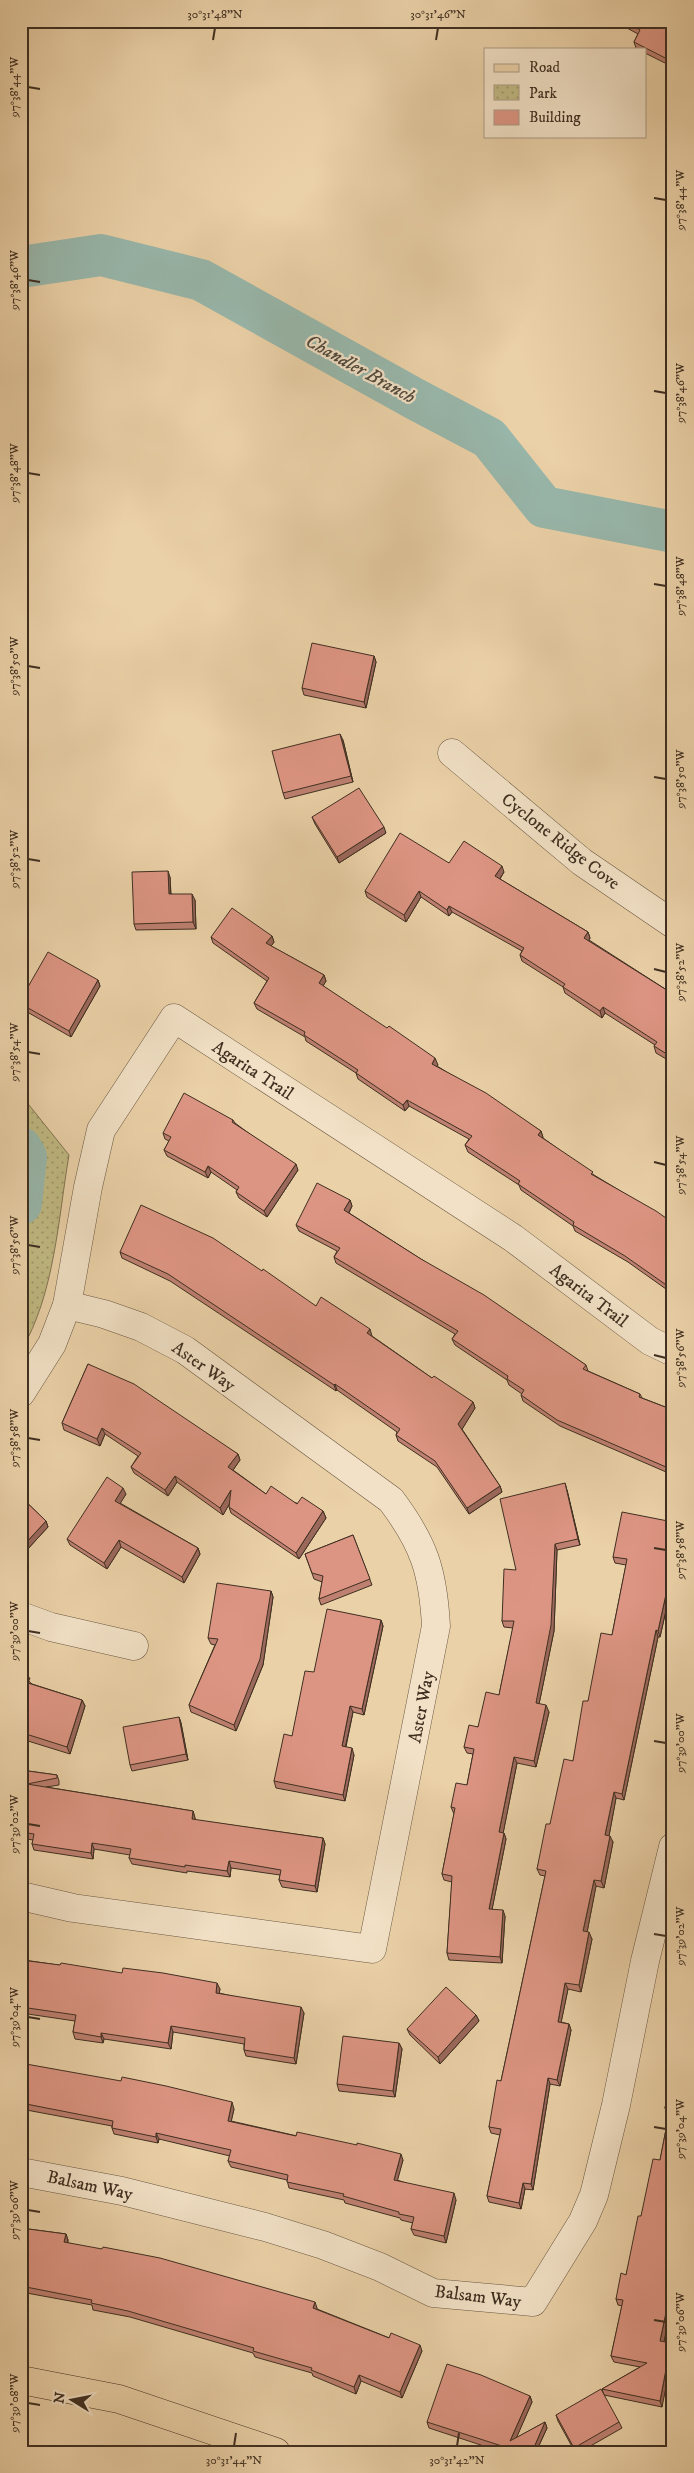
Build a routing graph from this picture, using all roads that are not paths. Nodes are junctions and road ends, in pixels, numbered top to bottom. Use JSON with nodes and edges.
{"nodes":[{"id":1,"x":452,"y":753,"type":"dead end"},
{"id":2,"x":673,"y":924,"type":"edge"},
{"id":3,"x":67,"y":1305,"type":"junction"},
{"id":4,"x":673,"y":1352,"type":"edge"},
{"id":5,"x":21,"y":1393,"type":"edge"},
{"id":6,"x":21,"y":1616,"type":"edge"},
{"id":7,"x":134,"y":1646,"type":"dead end"},
{"id":8,"x":673,"y":1847,"type":"edge"},
{"id":9,"x":21,"y":1896,"type":"edge"},
{"id":10,"x":21,"y":2172,"type":"edge"},
{"id":11,"x":21,"y":2380,"type":"edge"},
{"id":12,"x":276,"y":2452,"type":"edge"}],
"edges":[{"from":1,"to":2,"type":"street","name":"Cyclone Ridge Cove"},
{"from":3,"to":4,"type":"street","name":"Agarita Trail"},
{"from":3,"to":5,"type":"street","name":"Agarita Trail"},
{"from":3,"to":9,"type":"street","name":"Aster Way"},
{"from":6,"to":7,"type":"street"},
{"from":8,"to":10,"type":"street","name":"Balsam Way"},
{"from":11,"to":12,"type":"main road"}]}
